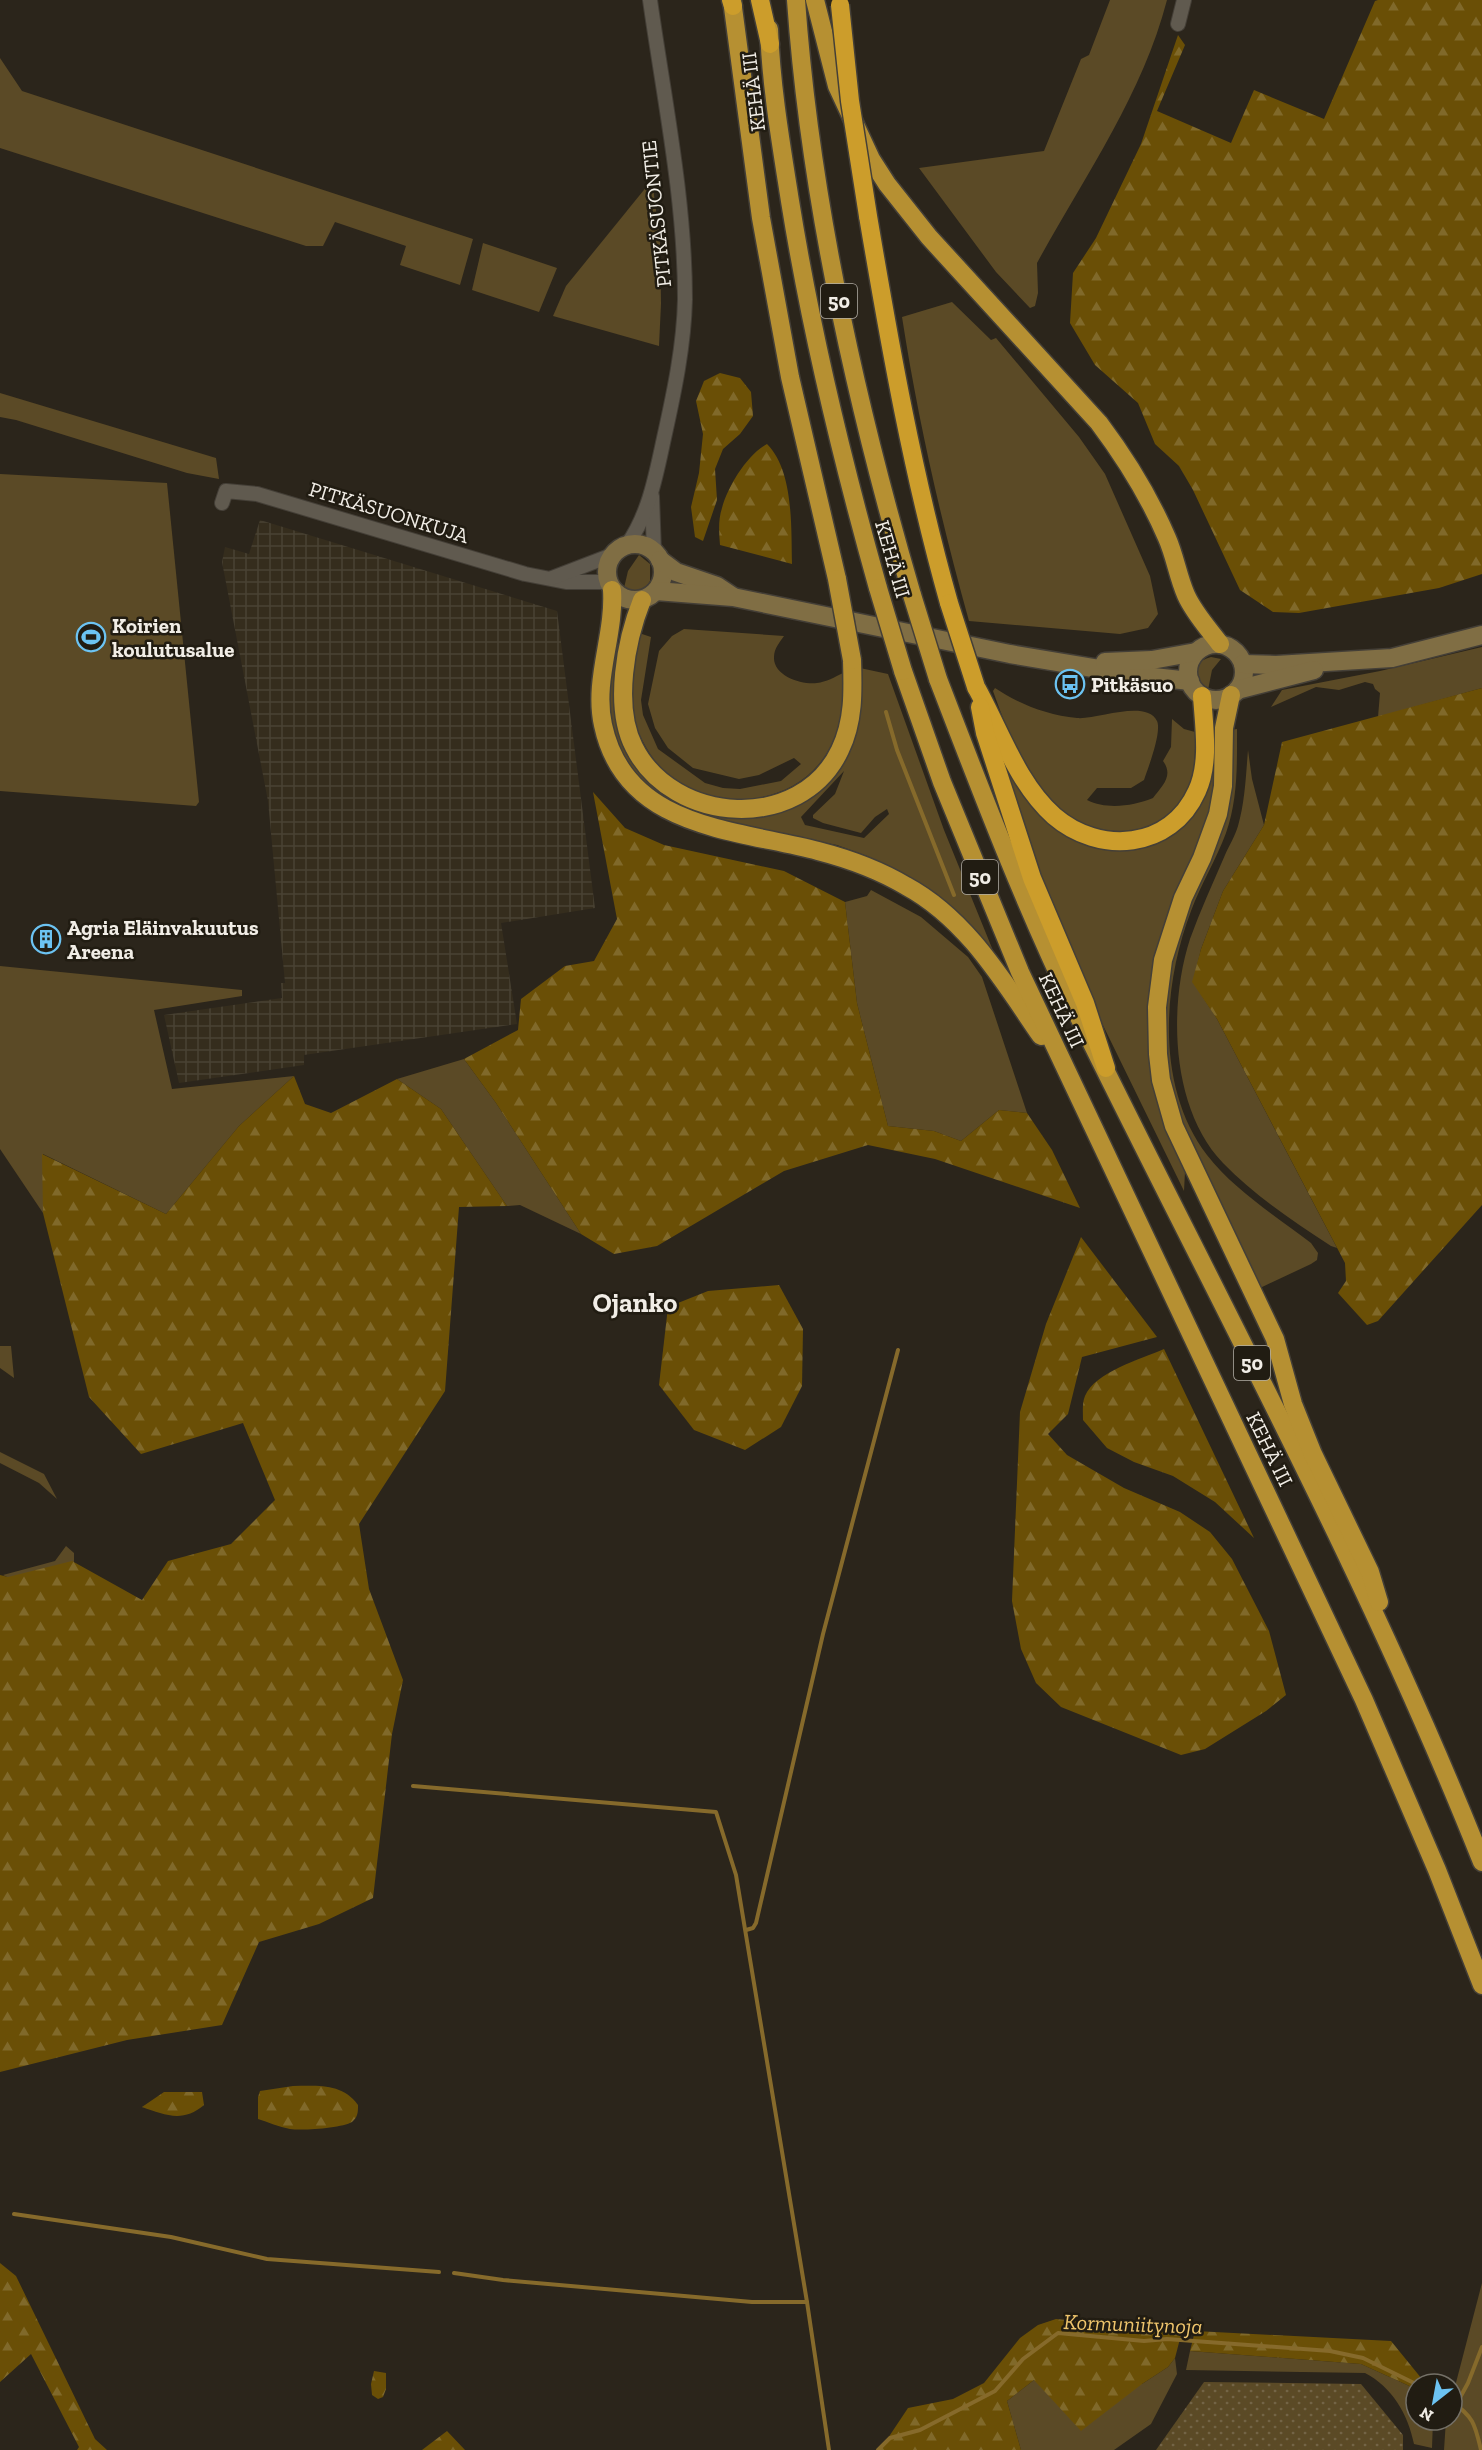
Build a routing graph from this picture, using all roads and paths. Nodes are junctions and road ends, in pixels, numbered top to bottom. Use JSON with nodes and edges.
{"nodes":[{"id":1,"x":650,"y":0,"type":"edge"},
{"id":2,"x":760,"y":0,"type":"edge"},
{"id":3,"x":769,"y":0,"type":"edge"},
{"id":4,"x":796,"y":0,"type":"edge"},
{"id":5,"x":815,"y":0,"type":"edge"},
{"id":6,"x":1184,"y":0,"type":"edge"},
{"id":7,"x":732,"y":2,"type":"edge"},
{"id":8,"x":840,"y":3,"type":"edge"},
{"id":9,"x":1178,"y":24,"type":"dead end"},
{"id":10,"x":770,"y":44,"type":"junction"},
{"id":11,"x":652,"y":494,"type":"junction"},
{"id":12,"x":222,"y":503,"type":"dead end"},
{"id":13,"x":620,"y":550,"type":"junction"},
{"id":14,"x":657,"y":556,"type":"junction"},
{"id":15,"x":552,"y":578,"type":"junction"},
{"id":16,"x":610,"y":586,"type":"junction"},
{"id":17,"x":649,"y":595,"type":"junction"},
{"id":18,"x":733,"y":597,"type":"junction"},
{"id":19,"x":1482,"y":635,"type":"edge"},
{"id":20,"x":1220,"y":644,"type":"junction"},
{"id":21,"x":1196,"y":652,"type":"junction"},
{"id":22,"x":1070,"y":663,"type":"junction"},
{"id":23,"x":1334,"y":663,"type":"junction"},
{"id":24,"x":1243,"y":664,"type":"junction"},
{"id":25,"x":1190,"y":681,"type":"junction"},
{"id":26,"x":976,"y":687,"type":"junction"},
{"id":27,"x":1234,"y":692,"type":"junction"},
{"id":28,"x":1202,"y":696,"type":"junction"},
{"id":29,"x":1106,"y":1068,"type":"junction"},
{"id":30,"x":1069,"y":1077,"type":"junction"},
{"id":31,"x":1397,"y":1658,"type":"junction"},
{"id":32,"x":1482,"y":1862,"type":"edge"},
{"id":33,"x":1482,"y":1985,"type":"edge"}],
"edges":[{"from":1,"to":11,"type":"street","name":"PITKÄSUONTIE"},
{"from":2,"to":10,"type":"highway"},
{"from":3,"to":10,"type":"highway","name":"KEHÄ III","number":"50"},
{"from":4,"to":29,"type":"highway","name":"KEHÄ III","number":"50","bridge":true},
{"from":5,"to":20,"type":"highway"},
{"from":6,"to":9,"type":"street"},
{"from":7,"to":17,"type":"highway","bridge":true},
{"from":8,"to":26,"type":"highway","bridge":true},
{"from":10,"to":30,"type":"highway","name":"KEHÄ III","number":"50","bridge":true},
{"from":11,"to":13,"type":"street","name":"PITKÄSUONTIE"},
{"from":11,"to":14,"type":"street","name":"PITKÄSUONTIE"},
{"from":12,"to":15,"type":"street","name":"PITKÄSUONKUJA"},
{"from":13,"to":14,"type":"main road"},
{"from":13,"to":15,"type":"street"},
{"from":13,"to":16,"type":"main road"},
{"from":14,"to":17,"type":"main road"},
{"from":14,"to":18,"type":"main road"},
{"from":15,"to":16,"type":"street","name":"PITKÄSUONKUJA"},
{"from":16,"to":17,"type":"main road"},
{"from":16,"to":30,"type":"highway"},
{"from":17,"to":18,"type":"main road"},
{"from":18,"to":22,"type":"main road"},
{"from":19,"to":23,"type":"main road"},
{"from":20,"to":21,"type":"main road"},
{"from":20,"to":24,"type":"main road"},
{"from":21,"to":22,"type":"main road"},
{"from":21,"to":25,"type":"main road"},
{"from":22,"to":25,"type":"main road"},
{"from":23,"to":24,"type":"main road"},
{"from":23,"to":27,"type":"main road"},
{"from":24,"to":27,"type":"main road"},
{"from":25,"to":28,"type":"main road"},
{"from":26,"to":28,"type":"highway"},
{"from":26,"to":29,"type":"highway"},
{"from":27,"to":28,"type":"main road"},
{"from":27,"to":31,"type":"highway"},
{"from":29,"to":31,"type":"highway","name":"KEHÄ III","number":"50"},
{"from":30,"to":33,"type":"highway","name":"KEHÄ III","number":"50"},
{"from":31,"to":32,"type":"highway","name":"KEHÄ III","number":"50"}]}
